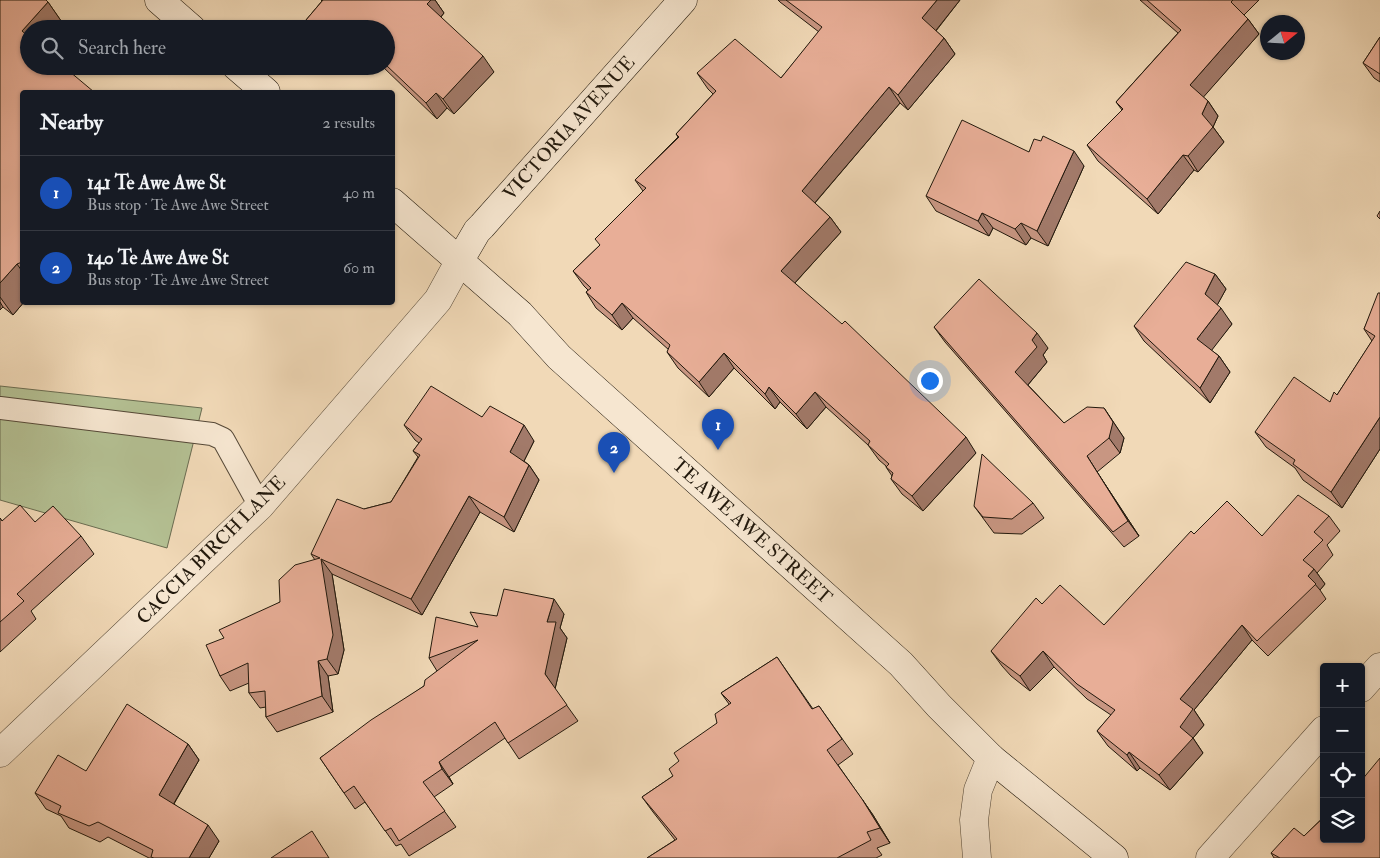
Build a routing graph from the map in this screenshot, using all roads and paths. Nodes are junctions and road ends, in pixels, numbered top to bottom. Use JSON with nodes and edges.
{"nodes":[{"id":1,"x":159,"y":0,"type":"edge"},
{"id":2,"x":683,"y":0,"type":"edge"},
{"id":3,"x":182,"y":20,"type":"edge"},
{"id":4,"x":246,"y":75,"type":"edge"},
{"id":5,"x":264,"y":90,"type":"edge"},
{"id":6,"x":395,"y":205,"type":"edge"},
{"id":7,"x":460,"y":260,"type":"junction"},
{"id":8,"x":0,"y":408,"type":"edge"},
{"id":9,"x":260,"y":506,"type":"junction"},
{"id":10,"x":1380,"y":667,"type":"edge"},
{"id":11,"x":1365,"y":684,"type":"edge"},
{"id":12,"x":1320,"y":734,"type":"edge"},
{"id":13,"x":0,"y":753,"type":"edge"},
{"id":14,"x":991,"y":758,"type":"junction"},
{"id":15,"x":977,"y":858,"type":"edge"},
{"id":16,"x":1114,"y":858,"type":"edge"},
{"id":17,"x":1210,"y":858,"type":"edge"}],
"edges":[{"from":1,"to":3,"type":"street"},
{"from":2,"to":7,"type":"street","name":"VICTORIA AVENUE"},
{"from":4,"to":5,"type":"street"},
{"from":6,"to":7,"type":"street","name":"TE AWE AWE STREET"},
{"from":7,"to":9,"type":"street","name":"CACCIA BIRCH LANE"},
{"from":7,"to":14,"type":"street","name":"TE AWE AWE STREET"},
{"from":8,"to":9,"type":"lane"},
{"from":9,"to":13,"type":"street","name":"CACCIA BIRCH LANE"},
{"from":10,"to":11,"type":"street"},
{"from":12,"to":17,"type":"street"},
{"from":14,"to":15,"type":"street"},
{"from":14,"to":16,"type":"street","name":"TE AWE AWE STREET"}]}
